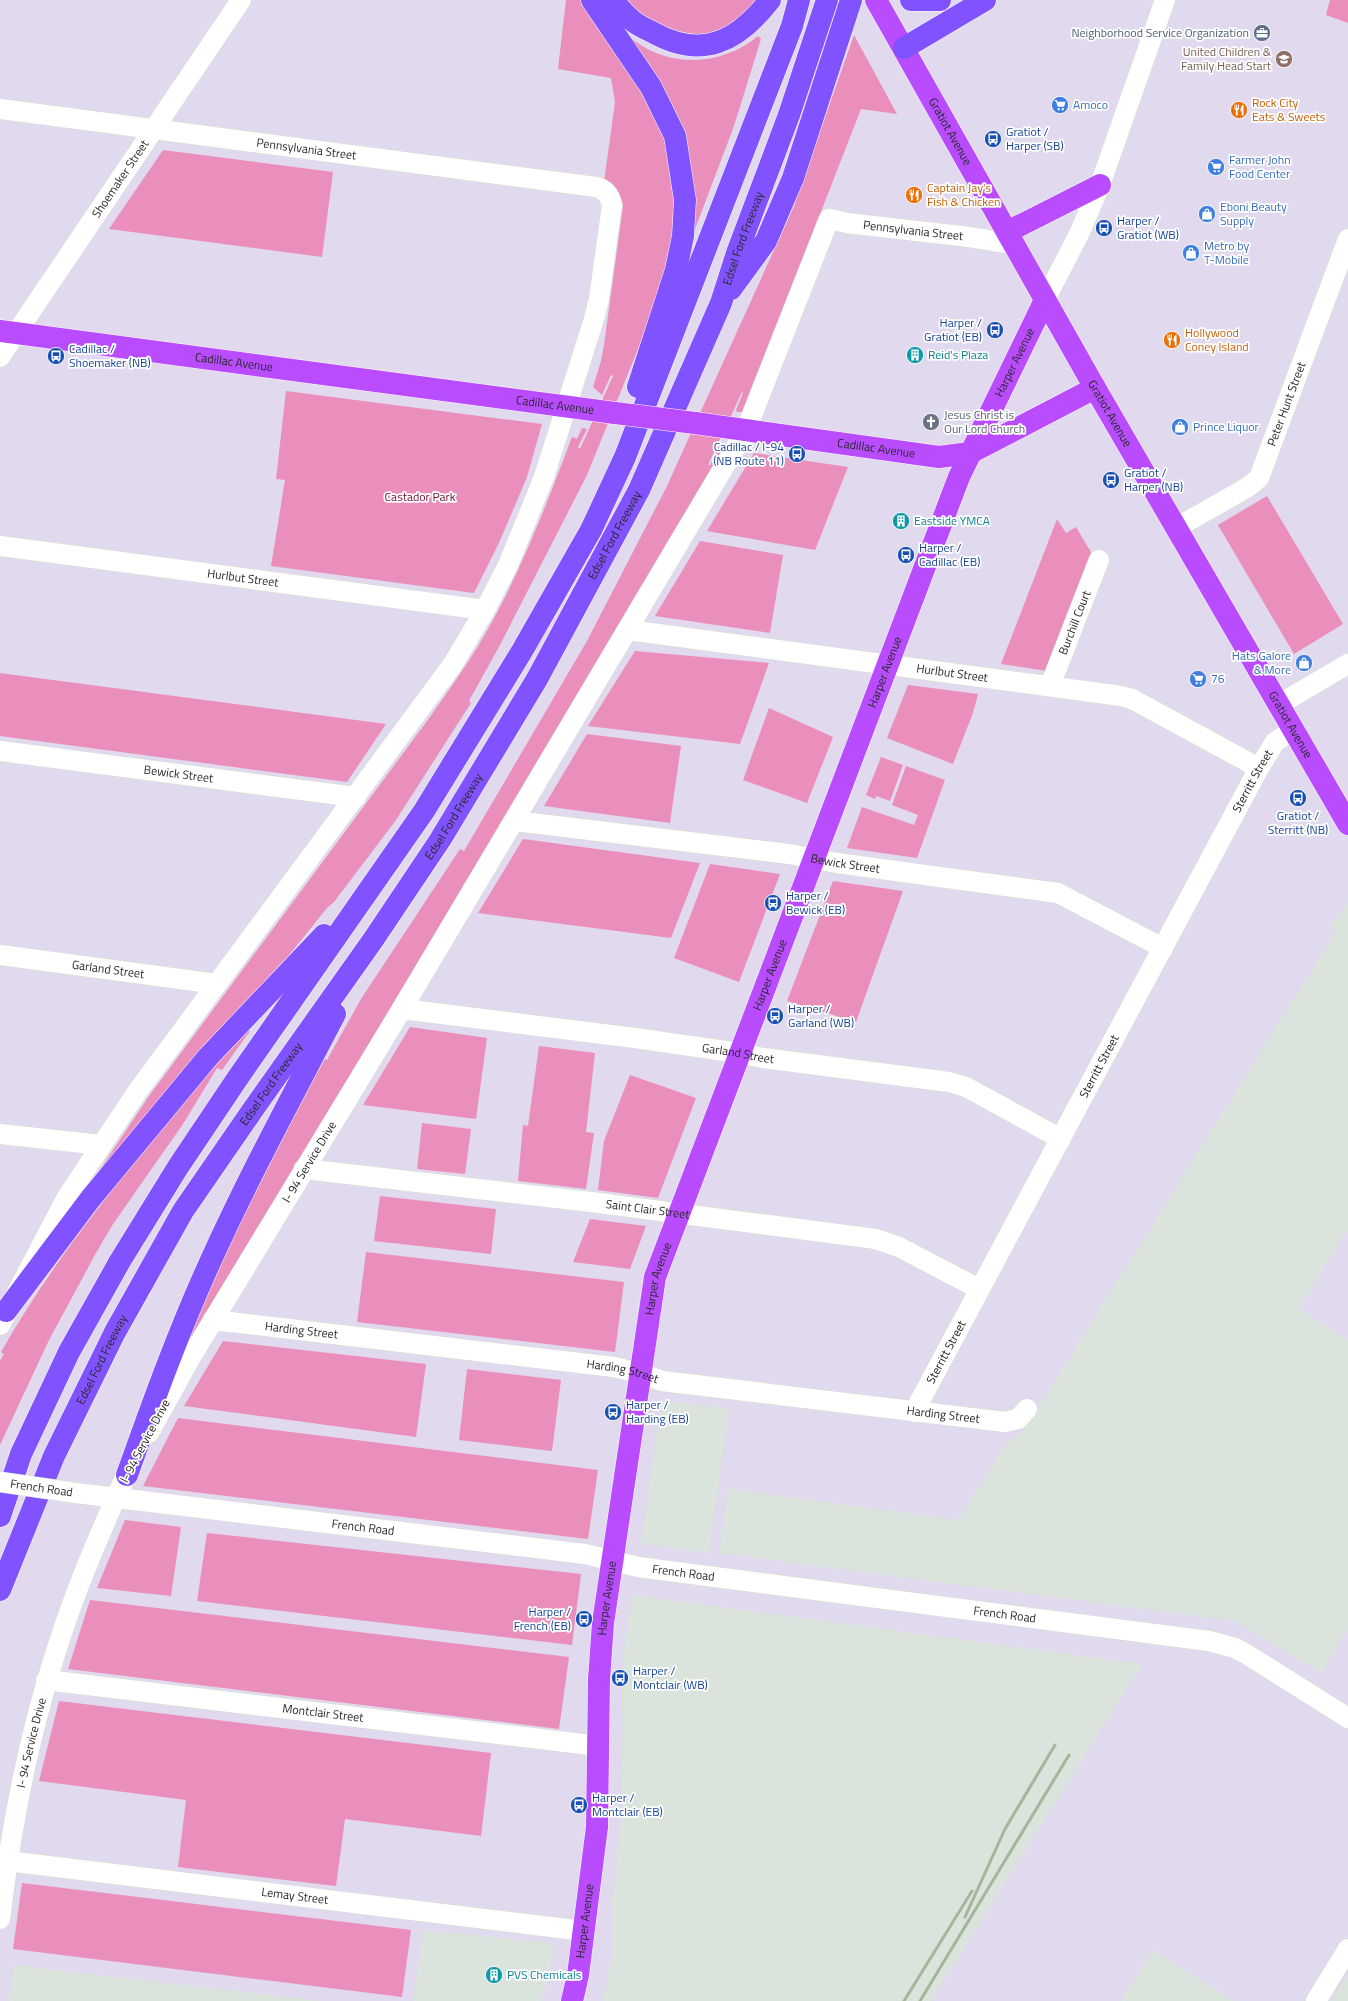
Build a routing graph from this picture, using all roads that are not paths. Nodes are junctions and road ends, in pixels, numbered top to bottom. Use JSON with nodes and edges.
{"nodes":[{"id":1,"x":241,"y":0,"type":"edge"},
{"id":2,"x":592,"y":0,"type":"edge"},
{"id":3,"x":612,"y":0,"type":"edge"},
{"id":4,"x":770,"y":0,"type":"edge"},
{"id":5,"x":799,"y":0,"type":"edge"},
{"id":6,"x":827,"y":0,"type":"edge"},
{"id":7,"x":851,"y":0,"type":"edge"},
{"id":8,"x":876,"y":0,"type":"edge"},
{"id":9,"x":911,"y":0,"type":"edge"},
{"id":10,"x":940,"y":0,"type":"edge"},
{"id":11,"x":985,"y":0,"type":"edge"},
{"id":12,"x":1165,"y":0,"type":"edge"},
{"id":13,"x":904,"y":48,"type":"junction"},
{"id":14,"x":0,"y":109,"type":"edge"},
{"id":15,"x":154,"y":129,"type":"junction"},
{"id":16,"x":1100,"y":185,"type":"junction"},
{"id":17,"x":1010,"y":238,"type":"junction"},
{"id":18,"x":1348,"y":239,"type":"edge"},
{"id":19,"x":1046,"y":300,"type":"junction"},
{"id":20,"x":721,"y":303,"type":"junction"},
{"id":21,"x":8,"y":332,"type":"edge"},
{"id":22,"x":0,"y":357,"type":"edge"},
{"id":23,"x":1095,"y":388,"type":"junction"},
{"id":24,"x":567,"y":406,"type":"junction"},
{"id":25,"x":746,"y":430,"type":"junction"},
{"id":26,"x":970,"y":454,"type":"junction"},
{"id":27,"x":625,"y":457,"type":"junction"},
{"id":28,"x":1176,"y":528,"type":"junction"},
{"id":29,"x":0,"y":546,"type":"edge"},
{"id":30,"x":1099,"y":560,"type":"dead end"},
{"id":31,"x":485,"y":610,"type":"junction"},
{"id":32,"x":628,"y":630,"type":"junction"},
{"id":33,"x":886,"y":664,"type":"junction"},
{"id":34,"x":1348,"y":664,"type":"edge"},
{"id":35,"x":1050,"y":686,"type":"junction"},
{"id":36,"x":1278,"y":705,"type":"junction"},
{"id":37,"x":1293,"y":730,"type":"junction"},
{"id":38,"x":0,"y":751,"type":"edge"},
{"id":39,"x":1259,"y":768,"type":"junction"},
{"id":40,"x":356,"y":797,"type":"junction"},
{"id":41,"x":514,"y":821,"type":"junction"},
{"id":42,"x":1348,"y":824,"type":"edge"},
{"id":43,"x":813,"y":859,"type":"junction"},
{"id":44,"x":373,"y":883,"type":"junction"},
{"id":45,"x":373,"y":940,"type":"junction"},
{"id":46,"x":1163,"y":948,"type":"junction"},
{"id":47,"x":0,"y":955,"type":"edge"},
{"id":48,"x":217,"y":984,"type":"junction"},
{"id":49,"x":402,"y":1009,"type":"junction"},
{"id":50,"x":739,"y":1053,"type":"junction"},
{"id":51,"x":0,"y":1134,"type":"edge"},
{"id":52,"x":1061,"y":1138,"type":"junction"},
{"id":53,"x":101,"y":1146,"type":"junction"},
{"id":54,"x":304,"y":1169,"type":"junction"},
{"id":55,"x":678,"y":1213,"type":"junction"},
{"id":56,"x":980,"y":1289,"type":"junction"},
{"id":57,"x":2,"y":1315,"type":"edge"},
{"id":58,"x":213,"y":1320,"type":"junction"},
{"id":59,"x":640,"y":1373,"type":"junction"},
{"id":60,"x":1027,"y":1409,"type":"dead end"},
{"id":61,"x":914,"y":1412,"type":"junction"},
{"id":62,"x":127,"y":1475,"type":"junction"},
{"id":63,"x":0,"y":1482,"type":"edge"},
{"id":64,"x":116,"y":1498,"type":"junction"},
{"id":65,"x":0,"y":1516,"type":"edge"},
{"id":66,"x":612,"y":1560,"type":"junction"},
{"id":67,"x":0,"y":1590,"type":"edge"},
{"id":68,"x":46,"y":1680,"type":"junction"},
{"id":69,"x":1348,"y":1718,"type":"edge"},
{"id":70,"x":599,"y":1746,"type":"junction"},
{"id":71,"x":7,"y":1862,"type":"junction"},
{"id":72,"x":0,"y":1919,"type":"edge"},
{"id":73,"x":584,"y":1931,"type":"junction"},
{"id":74,"x":1348,"y":1949,"type":"edge"},
{"id":75,"x":572,"y":2001,"type":"edge"},
{"id":76,"x":1316,"y":2001,"type":"edge"}],
"edges":[{"from":1,"to":15,"type":"street","name":"Shoemaker Street"},
{"from":2,"to":27,"type":"highway"},
{"from":3,"to":4,"type":"highway"},
{"from":5,"to":27,"type":"highway","name":"Edsel Ford Freeway"},
{"from":6,"to":20,"type":"highway","name":"Edsel Ford Freeway"},
{"from":7,"to":20,"type":"highway"},
{"from":8,"to":13,"type":"main road","name":"Gratiot Avenue"},
{"from":9,"to":10,"type":"highway"},
{"from":11,"to":13,"type":"highway"},
{"from":12,"to":16,"type":"street","name":"Harper Avenue"},
{"from":13,"to":17,"type":"main road","name":"Gratiot Avenue"},
{"from":14,"to":15,"type":"street","name":"Pennsylvania Street"},
{"from":15,"to":21,"type":"street","name":"Shoemaker Street"},
{"from":15,"to":24,"type":"street","name":"Pennsylvania Street"},
{"from":16,"to":17,"type":"main road"},
{"from":16,"to":19,"type":"street","name":"Harper Avenue"},
{"from":17,"to":19,"type":"main road","name":"Gratiot Avenue"},
{"from":17,"to":25,"type":"street","name":"Pennsylvania Street"},
{"from":18,"to":28,"type":"street","name":"Peter Hunt Street"},
{"from":19,"to":23,"type":"main road","name":"Gratiot Avenue"},
{"from":19,"to":26,"type":"main road","name":"Harper Avenue"},
{"from":20,"to":45,"type":"highway","name":"Edsel Ford Freeway"},
{"from":21,"to":22,"type":"street","name":"Shoemaker Street"},
{"from":21,"to":24,"type":"main road","name":"Cadillac Avenue"},
{"from":23,"to":26,"type":"main road","name":"Cadillac Avenue"},
{"from":23,"to":28,"type":"main road","name":"Gratiot Avenue"},
{"from":24,"to":25,"type":"main road","name":"Cadillac Avenue","bridge":true},
{"from":24,"to":31,"type":"street"},
{"from":25,"to":26,"type":"main road","name":"Cadillac Avenue"},
{"from":25,"to":32,"type":"street"},
{"from":26,"to":33,"type":"main road","name":"Harper Avenue"},
{"from":27,"to":44,"type":"highway","name":"Edsel Ford Freeway"},
{"from":28,"to":36,"type":"main road","name":"Gratiot Avenue"},
{"from":29,"to":31,"type":"street","name":"Hurlbut Street"},
{"from":30,"to":35,"type":"street","name":"Burchill Court"},
{"from":31,"to":40,"type":"street"},
{"from":32,"to":33,"type":"street","name":"Hurlbut Street"},
{"from":32,"to":41,"type":"street"},
{"from":33,"to":35,"type":"street","name":"Hurlbut Street"},
{"from":33,"to":43,"type":"main road","name":"Harper Avenue"},
{"from":34,"to":36,"type":"street"},
{"from":35,"to":39,"type":"street","name":"Hurlbut Street"},
{"from":36,"to":37,"type":"main road","name":"Gratiot Avenue"},
{"from":37,"to":39,"type":"street","name":"Sterritt Street"},
{"from":37,"to":42,"type":"main road","name":"Gratiot Avenue"},
{"from":38,"to":40,"type":"street","name":"Bewick Street"},
{"from":39,"to":46,"type":"street","name":"Sterritt Street"},
{"from":40,"to":48,"type":"street"},
{"from":41,"to":43,"type":"street","name":"Bewick Street"},
{"from":41,"to":49,"type":"street"},
{"from":43,"to":46,"type":"street","name":"Bewick Street"},
{"from":43,"to":50,"type":"main road","name":"Harper Avenue"},
{"from":44,"to":57,"type":"highway"},
{"from":44,"to":65,"type":"highway","name":"Edsel Ford Freeway"},
{"from":45,"to":62,"type":"highway"},
{"from":45,"to":67,"type":"highway","name":"Edsel Ford Freeway"},
{"from":46,"to":52,"type":"street","name":"Sterritt Street"},
{"from":47,"to":48,"type":"street","name":"Garland Street"},
{"from":48,"to":53,"type":"street"},
{"from":49,"to":50,"type":"street","name":"Garland Street"},
{"from":49,"to":54,"type":"street","name":"I- 94 Service Drive"},
{"from":50,"to":52,"type":"street","name":"Garland Street"},
{"from":50,"to":55,"type":"main road","name":"Harper Avenue"},
{"from":51,"to":53,"type":"street"},
{"from":52,"to":56,"type":"street","name":"Sterritt Street"},
{"from":53,"to":57,"type":"street"},
{"from":54,"to":55,"type":"street","name":"Saint Clair Street"},
{"from":54,"to":58,"type":"street","name":"I- 94 Service Drive"},
{"from":55,"to":56,"type":"street","name":"Saint Clair Street"},
{"from":55,"to":59,"type":"main road","name":"Harper Avenue"},
{"from":56,"to":61,"type":"street","name":"Sterritt Street"},
{"from":58,"to":59,"type":"street","name":"Harding Street"},
{"from":58,"to":62,"type":"street","name":"I- 94 Service Drive"},
{"from":59,"to":61,"type":"street","name":"Harding Street"},
{"from":59,"to":66,"type":"main road","name":"Harper Avenue"},
{"from":60,"to":61,"type":"street","name":"Harding Street"},
{"from":62,"to":64,"type":"street","name":"I- 94 Service Drive"},
{"from":63,"to":64,"type":"street","name":"French Road","bridge":true},
{"from":64,"to":66,"type":"street","name":"French Road"},
{"from":64,"to":68,"type":"street","name":"I- 94 Service Drive"},
{"from":66,"to":69,"type":"street","name":"French Road"},
{"from":66,"to":70,"type":"main road","name":"Harper Avenue"},
{"from":68,"to":70,"type":"street","name":"Montclair Street"},
{"from":68,"to":71,"type":"street","name":"I- 94 Service Drive"},
{"from":70,"to":73,"type":"main road","name":"Harper Avenue"},
{"from":71,"to":72,"type":"street","name":"I- 94 Service Drive"},
{"from":71,"to":73,"type":"street","name":"Lemay Street"},
{"from":73,"to":75,"type":"main road","name":"Harper Avenue"},
{"from":74,"to":76,"type":"street"}]}
